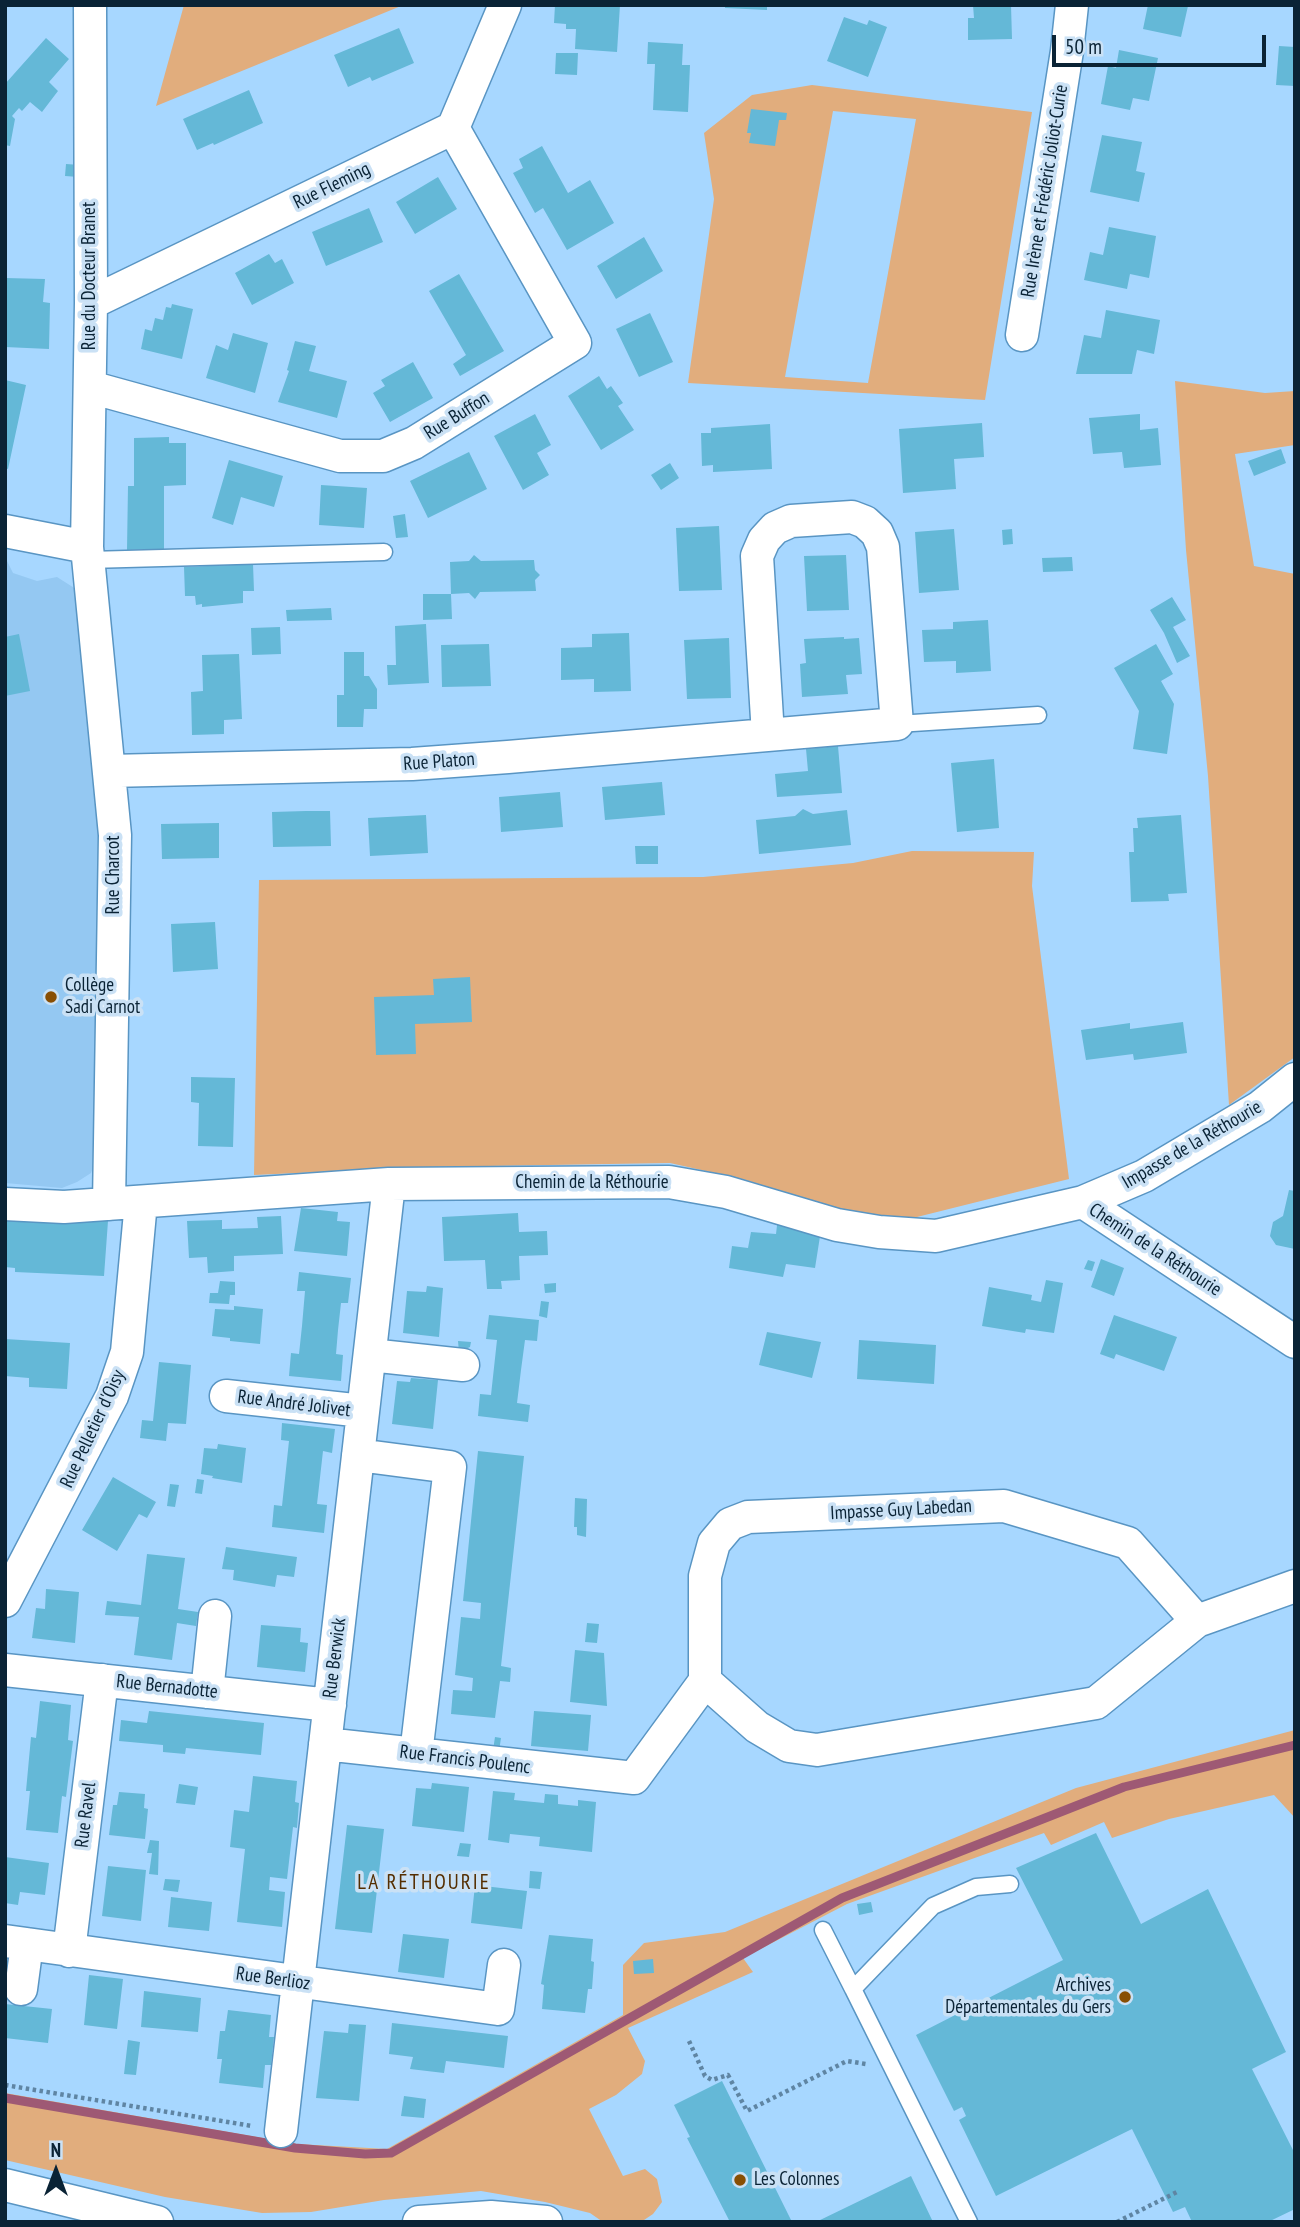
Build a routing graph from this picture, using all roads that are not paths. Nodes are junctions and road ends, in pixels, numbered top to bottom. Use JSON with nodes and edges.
{"nodes":[{"id":1,"x":90,"y":5,"type":"edge"},
{"id":2,"x":505,"y":5,"type":"edge"},
{"id":3,"x":1072,"y":5,"type":"edge"},
{"id":4,"x":453,"y":128,"type":"junction"},
{"id":5,"x":91,"y":303,"type":"junction"},
{"id":6,"x":1022,"y":334,"type":"dead end"},
{"id":7,"x":90,"y":387,"type":"junction"},
{"id":8,"x":5,"y":531,"type":"edge"},
{"id":9,"x":383,"y":552,"type":"dead end"},
{"id":10,"x":88,"y":553,"type":"junction"},
{"id":11,"x":1038,"y":715,"type":"dead end"},
{"id":12,"x":897,"y":724,"type":"junction"},
{"id":13,"x":768,"y":735,"type":"junction"},
{"id":14,"x":109,"y":771,"type":"junction"},
{"id":15,"x":1295,"y":1079,"type":"edge"},
{"id":16,"x":389,"y":1184,"type":"junction"},
{"id":17,"x":141,"y":1202,"type":"junction"},
{"id":18,"x":1083,"y":1202,"type":"junction"},
{"id":19,"x":5,"y":1204,"type":"edge"},
{"id":20,"x":109,"y":1204,"type":"junction"},
{"id":21,"x":1295,"y":1342,"type":"edge"},
{"id":22,"x":370,"y":1355,"type":"junction"},
{"id":23,"x":463,"y":1365,"type":"dead end"},
{"id":24,"x":226,"y":1396,"type":"dead end"},
{"id":25,"x":363,"y":1411,"type":"junction"},
{"id":26,"x":358,"y":1455,"type":"junction"},
{"id":27,"x":1295,"y":1586,"type":"edge"},
{"id":28,"x":5,"y":1601,"type":"edge"},
{"id":29,"x":215,"y":1616,"type":"dead end"},
{"id":30,"x":1197,"y":1621,"type":"junction"},
{"id":31,"x":5,"y":1670,"type":"edge"},
{"id":32,"x":102,"y":1680,"type":"junction"},
{"id":33,"x":705,"y":1681,"type":"junction"},
{"id":34,"x":206,"y":1692,"type":"junction"},
{"id":35,"x":330,"y":1705,"type":"junction"},
{"id":36,"x":325,"y":1744,"type":"junction"},
{"id":37,"x":416,"y":1754,"type":"junction"},
{"id":38,"x":1010,"y":1884,"type":"dead end"},
{"id":39,"x":823,"y":1930,"type":"dead end"},
{"id":40,"x":16,"y":1943,"type":"edge"},
{"id":41,"x":69,"y":1951,"type":"junction"},
{"id":42,"x":504,"y":1965,"type":"dead end"},
{"id":43,"x":298,"y":1982,"type":"junction"},
{"id":44,"x":21,"y":1989,"type":"dead end"},
{"id":45,"x":853,"y":1989,"type":"junction"},
{"id":46,"x":281,"y":2131,"type":"road end"},
{"id":47,"x":5,"y":2185,"type":"edge"},
{"id":48,"x":489,"y":2219,"type":"edge"},
{"id":49,"x":157,"y":2222,"type":"edge"},
{"id":50,"x":419,"y":2222,"type":"edge"},
{"id":51,"x":546,"y":2222,"type":"edge"},
{"id":52,"x":969,"y":2222,"type":"edge"}],
"edges":[{"from":1,"to":5,"type":"street","name":"Rue du Docteur Branet"},
{"from":2,"to":4,"type":"street"},
{"from":3,"to":6,"type":"street","name":"Rue Irène et Frédéric Joliot-Curie"},
{"from":4,"to":5,"type":"street","name":"Rue Fleming"},
{"from":4,"to":7,"type":"street","name":"Rue Buffon"},
{"from":5,"to":7,"type":"street","name":"Rue du Docteur Branet"},
{"from":7,"to":10,"type":"street","name":"Rue du Docteur Branet"},
{"from":8,"to":10,"type":"street"},
{"from":9,"to":10,"type":"lane"},
{"from":10,"to":14,"type":"street","name":"Rue Charcot"},
{"from":11,"to":12,"type":"lane"},
{"from":12,"to":13,"type":"street","name":"Rue Platon"},
{"from":12,"to":13,"type":"street"},
{"from":13,"to":14,"type":"street","name":"Rue Platon"},
{"from":14,"to":20,"type":"street","name":"Rue Charcot"},
{"from":15,"to":18,"type":"street","name":"Impasse de la Réthourie"},
{"from":16,"to":17,"type":"street","name":"Chemin de la Réthourie"},
{"from":16,"to":18,"type":"street","name":"Chemin de la Réthourie"},
{"from":16,"to":22,"type":"street","name":"Rue Berwick"},
{"from":17,"to":20,"type":"street","name":"Chemin de la Réthourie"},
{"from":17,"to":28,"type":"street","name":"Rue Pelletier d'Oisy"},
{"from":18,"to":21,"type":"street","name":"Chemin de la Réthourie"},
{"from":19,"to":20,"type":"street","name":"Chemin de la Réthourie"},
{"from":22,"to":23,"type":"street"},
{"from":22,"to":25,"type":"street","name":"Rue Berwick"},
{"from":24,"to":25,"type":"street","name":"Rue André Jolivet"},
{"from":25,"to":26,"type":"street","name":"Rue Berwick"},
{"from":26,"to":35,"type":"street","name":"Rue Berwick"},
{"from":26,"to":37,"type":"street"},
{"from":27,"to":30,"type":"street"},
{"from":29,"to":34,"type":"street"},
{"from":30,"to":33,"type":"street"},
{"from":30,"to":33,"type":"street","name":"Impasse Guy Labedan"},
{"from":31,"to":32,"type":"street","name":"Rue Bernadotte"},
{"from":32,"to":34,"type":"street","name":"Rue Bernadotte"},
{"from":32,"to":41,"type":"street","name":"Rue Ravel"},
{"from":33,"to":37,"type":"street","name":"Rue Francis Poulenc"},
{"from":34,"to":35,"type":"street","name":"Rue Bernadotte"},
{"from":35,"to":36,"type":"street","name":"Rue Berwick"},
{"from":36,"to":37,"type":"street","name":"Rue Francis Poulenc"},
{"from":36,"to":43,"type":"street","name":"Rue Berwick"},
{"from":38,"to":45,"type":"lane"},
{"from":39,"to":45,"type":"lane"},
{"from":40,"to":41,"type":"street","name":"Rue Berlioz"},
{"from":40,"to":44,"type":"street"},
{"from":41,"to":43,"type":"street","name":"Rue Berlioz"},
{"from":42,"to":43,"type":"street","name":"Rue Berlioz"},
{"from":43,"to":46,"type":"street","name":"Rue Berwick"},
{"from":45,"to":52,"type":"lane"},
{"from":47,"to":49,"type":"street"},
{"from":48,"to":50,"type":"street"},
{"from":48,"to":51,"type":"street"}]}
